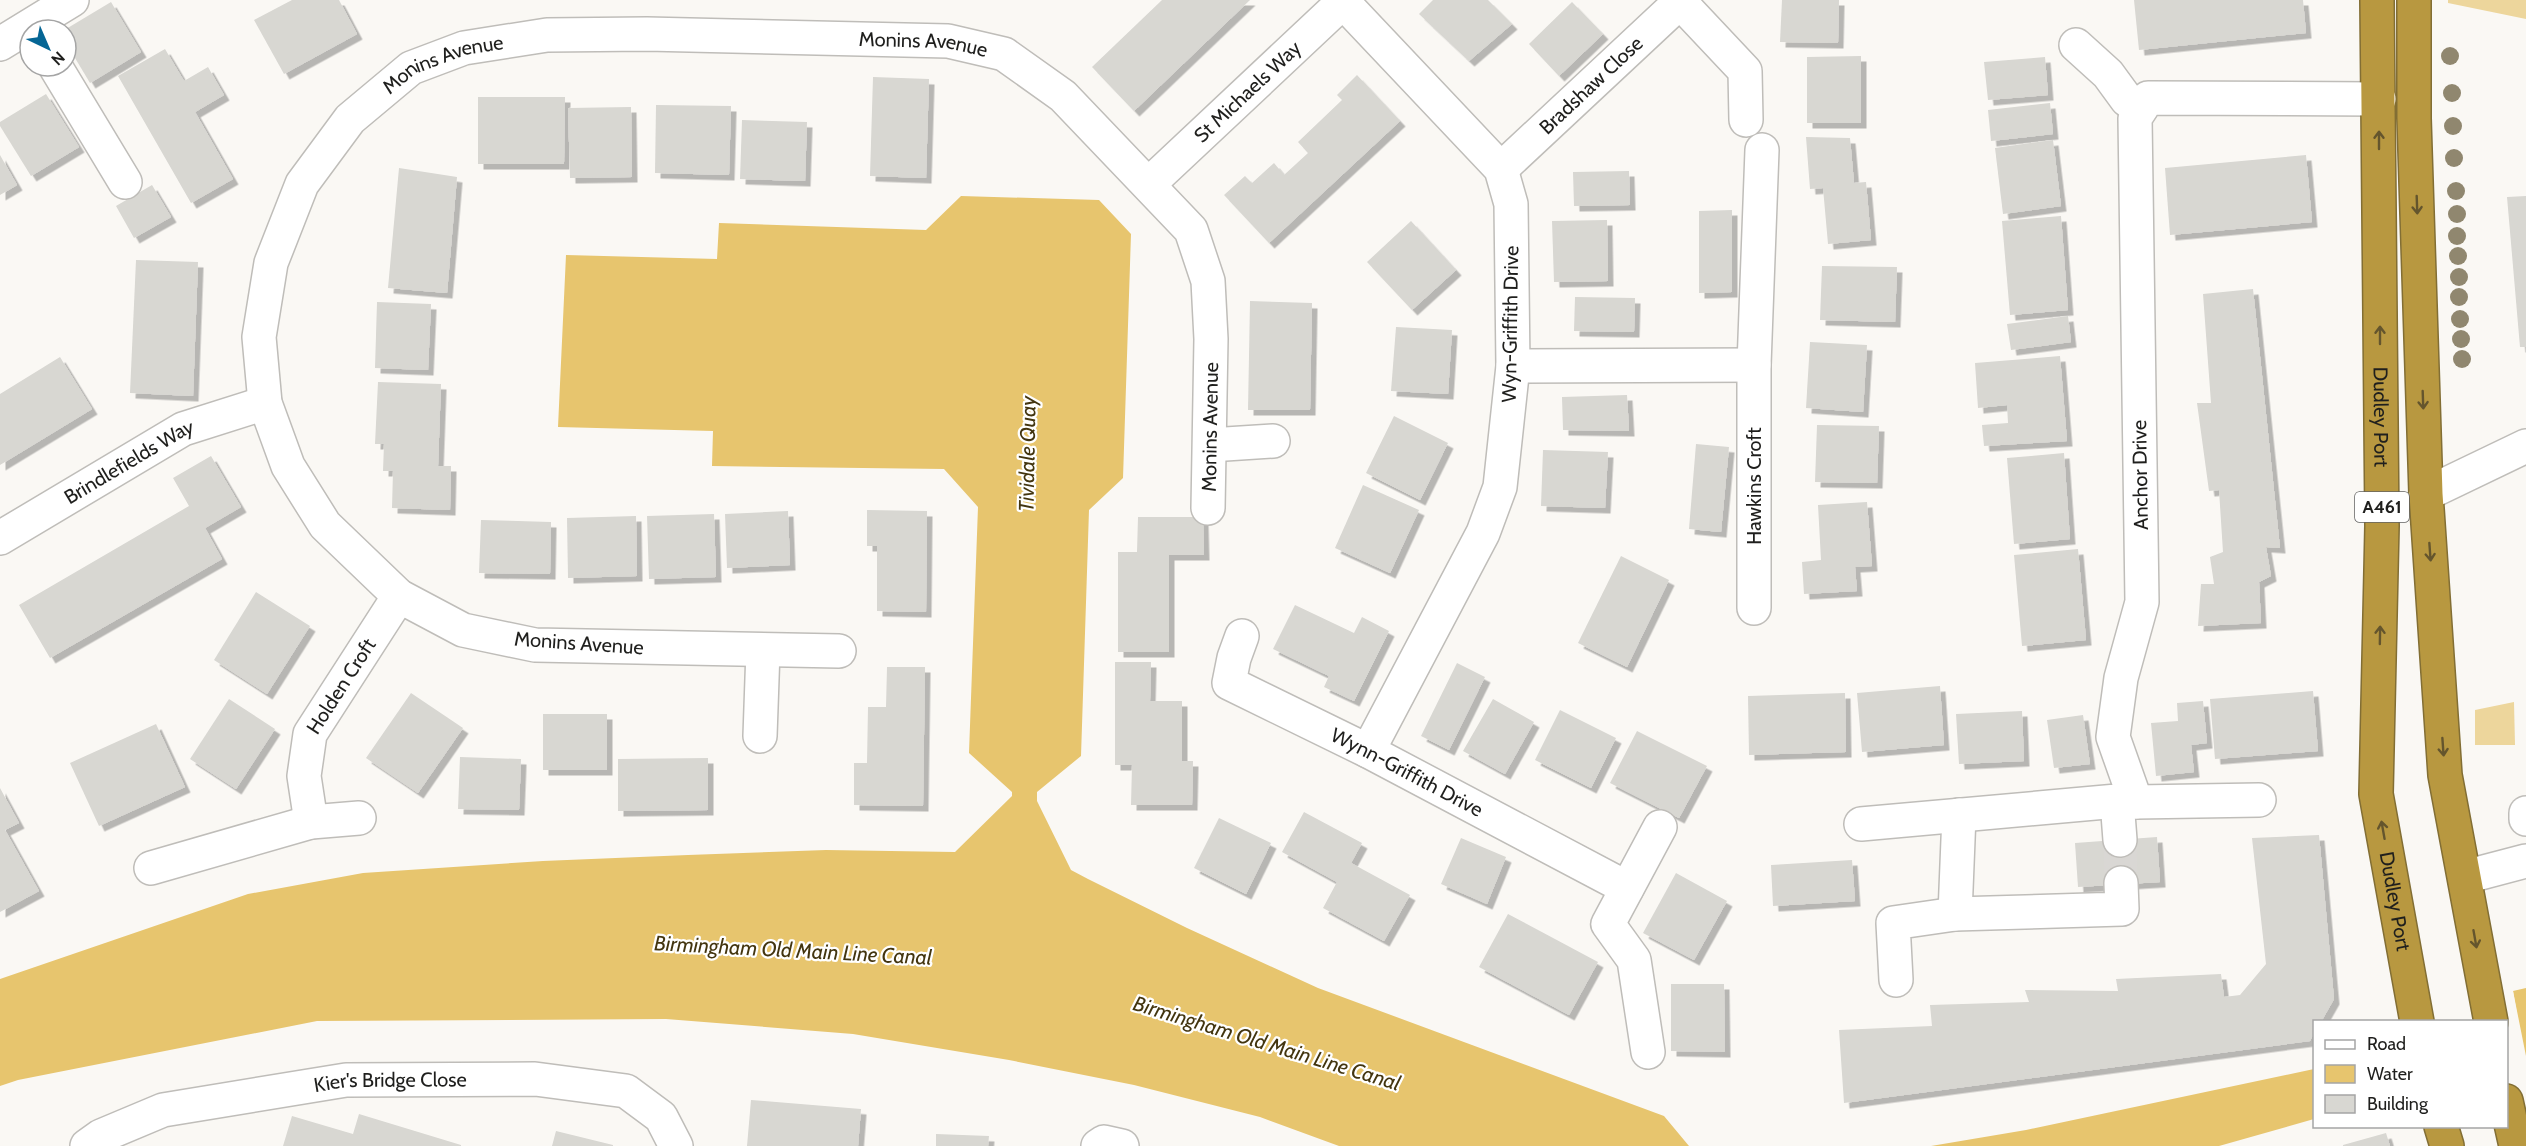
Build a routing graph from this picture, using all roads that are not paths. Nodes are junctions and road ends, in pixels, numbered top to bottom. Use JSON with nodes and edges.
{"nodes":[{"id":1,"x":72,"y":0,"type":"edge"},
{"id":2,"x":2377,"y":0,"type":"edge"},
{"id":3,"x":2395,"y":0,"type":"edge"},
{"id":4,"x":2414,"y":0,"type":"edge"},
{"id":5,"x":1344,"y":1,"type":"edge"},
{"id":6,"x":1681,"y":1,"type":"edge"},
{"id":7,"x":46,"y":18,"type":"edge"},
{"id":8,"x":18,"y":35,"type":"edge"},
{"id":9,"x":0,"y":44,"type":"edge"},
{"id":10,"x":2076,"y":45,"type":"dead end"},
{"id":11,"x":62,"y":78,"type":"edge"},
{"id":12,"x":2379,"y":99,"type":"junction"},
{"id":13,"x":2142,"y":108,"type":"junction"},
{"id":14,"x":1746,"y":120,"type":"dead end"},
{"id":15,"x":2415,"y":137,"type":"junction"},
{"id":16,"x":1762,"y":150,"type":"dead end"},
{"id":17,"x":1501,"y":169,"type":"junction"},
{"id":18,"x":126,"y":182,"type":"dead end"},
{"id":19,"x":1149,"y":184,"type":"junction"},
{"id":20,"x":1754,"y":365,"type":"junction"},
{"id":21,"x":1514,"y":366,"type":"junction"},
{"id":22,"x":265,"y":403,"type":"junction"},
{"id":23,"x":1273,"y":441,"type":"dead end"},
{"id":24,"x":1210,"y":445,"type":"junction"},
{"id":25,"x":2526,"y":446,"type":"edge"},
{"id":26,"x":2381,"y":456,"type":"junction"},
{"id":27,"x":2426,"y":494,"type":"junction"},
{"id":28,"x":1208,"y":508,"type":"dead end"},
{"id":29,"x":0,"y":538,"type":"edge"},
{"id":30,"x":2381,"y":595,"type":"junction"},
{"id":31,"x":399,"y":596,"type":"junction"},
{"id":32,"x":1754,"y":608,"type":"dead end"},
{"id":33,"x":1242,"y":636,"type":"dead end"},
{"id":34,"x":762,"y":650,"type":"junction"},
{"id":35,"x":839,"y":651,"type":"dead end"},
{"id":36,"x":760,"y":736,"type":"dead end"},
{"id":37,"x":1368,"y":751,"type":"junction"},
{"id":38,"x":2259,"y":800,"type":"dead end"},
{"id":39,"x":2127,"y":802,"type":"junction"},
{"id":40,"x":2526,"y":813,"type":"edge"},
{"id":41,"x":1959,"y":815,"type":"junction"},
{"id":42,"x":359,"y":818,"type":"dead end"},
{"id":43,"x":2526,"y":819,"type":"edge"},
{"id":44,"x":311,"y":822,"type":"junction"},
{"id":45,"x":1861,"y":824,"type":"dead end"},
{"id":46,"x":1660,"y":827,"type":"dead end"},
{"id":47,"x":2120,"y":840,"type":"tunnel mouth"},
{"id":48,"x":2526,"y":861,"type":"edge"},
{"id":49,"x":151,"y":868,"type":"dead end"},
{"id":50,"x":2464,"y":877,"type":"junction"},
{"id":51,"x":2121,"y":884,"type":"tunnel mouth"},
{"id":52,"x":1627,"y":888,"type":"junction"},
{"id":53,"x":1955,"y":914,"type":"junction"},
{"id":54,"x":1896,"y":980,"type":"dead end"},
{"id":55,"x":2488,"y":1009,"type":"edge"},
{"id":56,"x":2416,"y":1016,"type":"edge"},
{"id":57,"x":1648,"y":1052,"type":"dead end"},
{"id":58,"x":2508,"y":1109,"type":"edge"},
{"id":59,"x":2442,"y":1128,"type":"edge"},
{"id":60,"x":87,"y":1146,"type":"edge"},
{"id":61,"x":676,"y":1146,"type":"edge"},
{"id":62,"x":1098,"y":1146,"type":"edge"},
{"id":63,"x":1122,"y":1146,"type":"edge"},
{"id":64,"x":2447,"y":1146,"type":"edge"},
{"id":65,"x":2516,"y":1146,"type":"edge"}],
"edges":[{"from":1,"to":7,"type":"street"},
{"from":2,"to":12,"type":"highway","name":"Dudley Port","number":"A461"},
{"from":3,"to":12,"type":"highway"},
{"from":4,"to":15,"type":"highway","name":"Dudley Port","number":"A461"},
{"from":5,"to":17,"type":"street","name":"Wyn-Griffith Drive"},
{"from":5,"to":19,"type":"street","name":"St Michaels Way"},
{"from":6,"to":14,"type":"street","name":"Bradshaw Close"},
{"from":6,"to":17,"type":"street","name":"Bradshaw Close"},
{"from":8,"to":9,"type":"street"},
{"from":10,"to":13,"type":"street"},
{"from":11,"to":18,"type":"street"},
{"from":12,"to":13,"type":"street"},
{"from":12,"to":15,"type":"highway"},
{"from":26,"to":12,"type":"highway","name":"Dudley Port","number":"A461","one_way":true},
{"from":13,"to":39,"type":"street","name":"Anchor Drive"},
{"from":15,"to":27,"type":"highway","name":"Dudley Port","number":"A461","one_way":true},
{"from":16,"to":20,"type":"street","name":"Hawkins Croft"},
{"from":17,"to":21,"type":"street","name":"Wyn-Griffith Drive"},
{"from":19,"to":22,"type":"street","name":"Monins Avenue"},
{"from":19,"to":24,"type":"street","name":"Monins Avenue"},
{"from":20,"to":21,"type":"street"},
{"from":20,"to":32,"type":"street","name":"Hawkins Croft"},
{"from":21,"to":37,"type":"street","name":"Wyn-Griffith Drive"},
{"from":22,"to":29,"type":"street","name":"Brindlefields Way"},
{"from":22,"to":31,"type":"street","name":"Monins Avenue"},
{"from":23,"to":24,"type":"street"},
{"from":24,"to":28,"type":"street","name":"Monins Avenue"},
{"from":25,"to":27,"type":"street"},
{"from":26,"to":27,"type":"highway"},
{"from":26,"to":30,"type":"highway","name":"Dudley Port","number":"A461"},
{"from":27,"to":30,"type":"highway"},
{"from":27,"to":50,"type":"highway","name":"Dudley Port","number":"A461","one_way":true},
{"from":56,"to":30,"type":"highway","name":"Dudley Port","number":"A461","one_way":true},
{"from":31,"to":34,"type":"street","name":"Monins Avenue"},
{"from":31,"to":44,"type":"street","name":"Holden Croft"},
{"from":33,"to":37,"type":"street","name":"Wynn-Griffith Drive"},
{"from":34,"to":35,"type":"street","name":"Monins Avenue"},
{"from":34,"to":36,"type":"street"},
{"from":37,"to":52,"type":"street","name":"Wynn-Griffith Drive"},
{"from":38,"to":39,"type":"street"},
{"from":39,"to":41,"type":"street"},
{"from":39,"to":47,"type":"street","name":"Anchor Drive"},
{"from":40,"to":43,"type":"street"},
{"from":41,"to":45,"type":"street"},
{"from":41,"to":53,"type":"street"},
{"from":42,"to":44,"type":"street"},
{"from":44,"to":49,"type":"street"},
{"from":46,"to":52,"type":"street"},
{"from":48,"to":50,"type":"street"},
{"from":50,"to":55,"type":"highway","name":"Dudley Port","number":"A461","one_way":true},
{"from":51,"to":53,"type":"street"},
{"from":52,"to":57,"type":"street"},
{"from":53,"to":54,"type":"street"},
{"from":58,"to":65,"type":"highway"},
{"from":59,"to":64,"type":"highway"},
{"from":60,"to":61,"type":"street","name":"Kier's Bridge Close"},
{"from":62,"to":63,"type":"street"}]}
